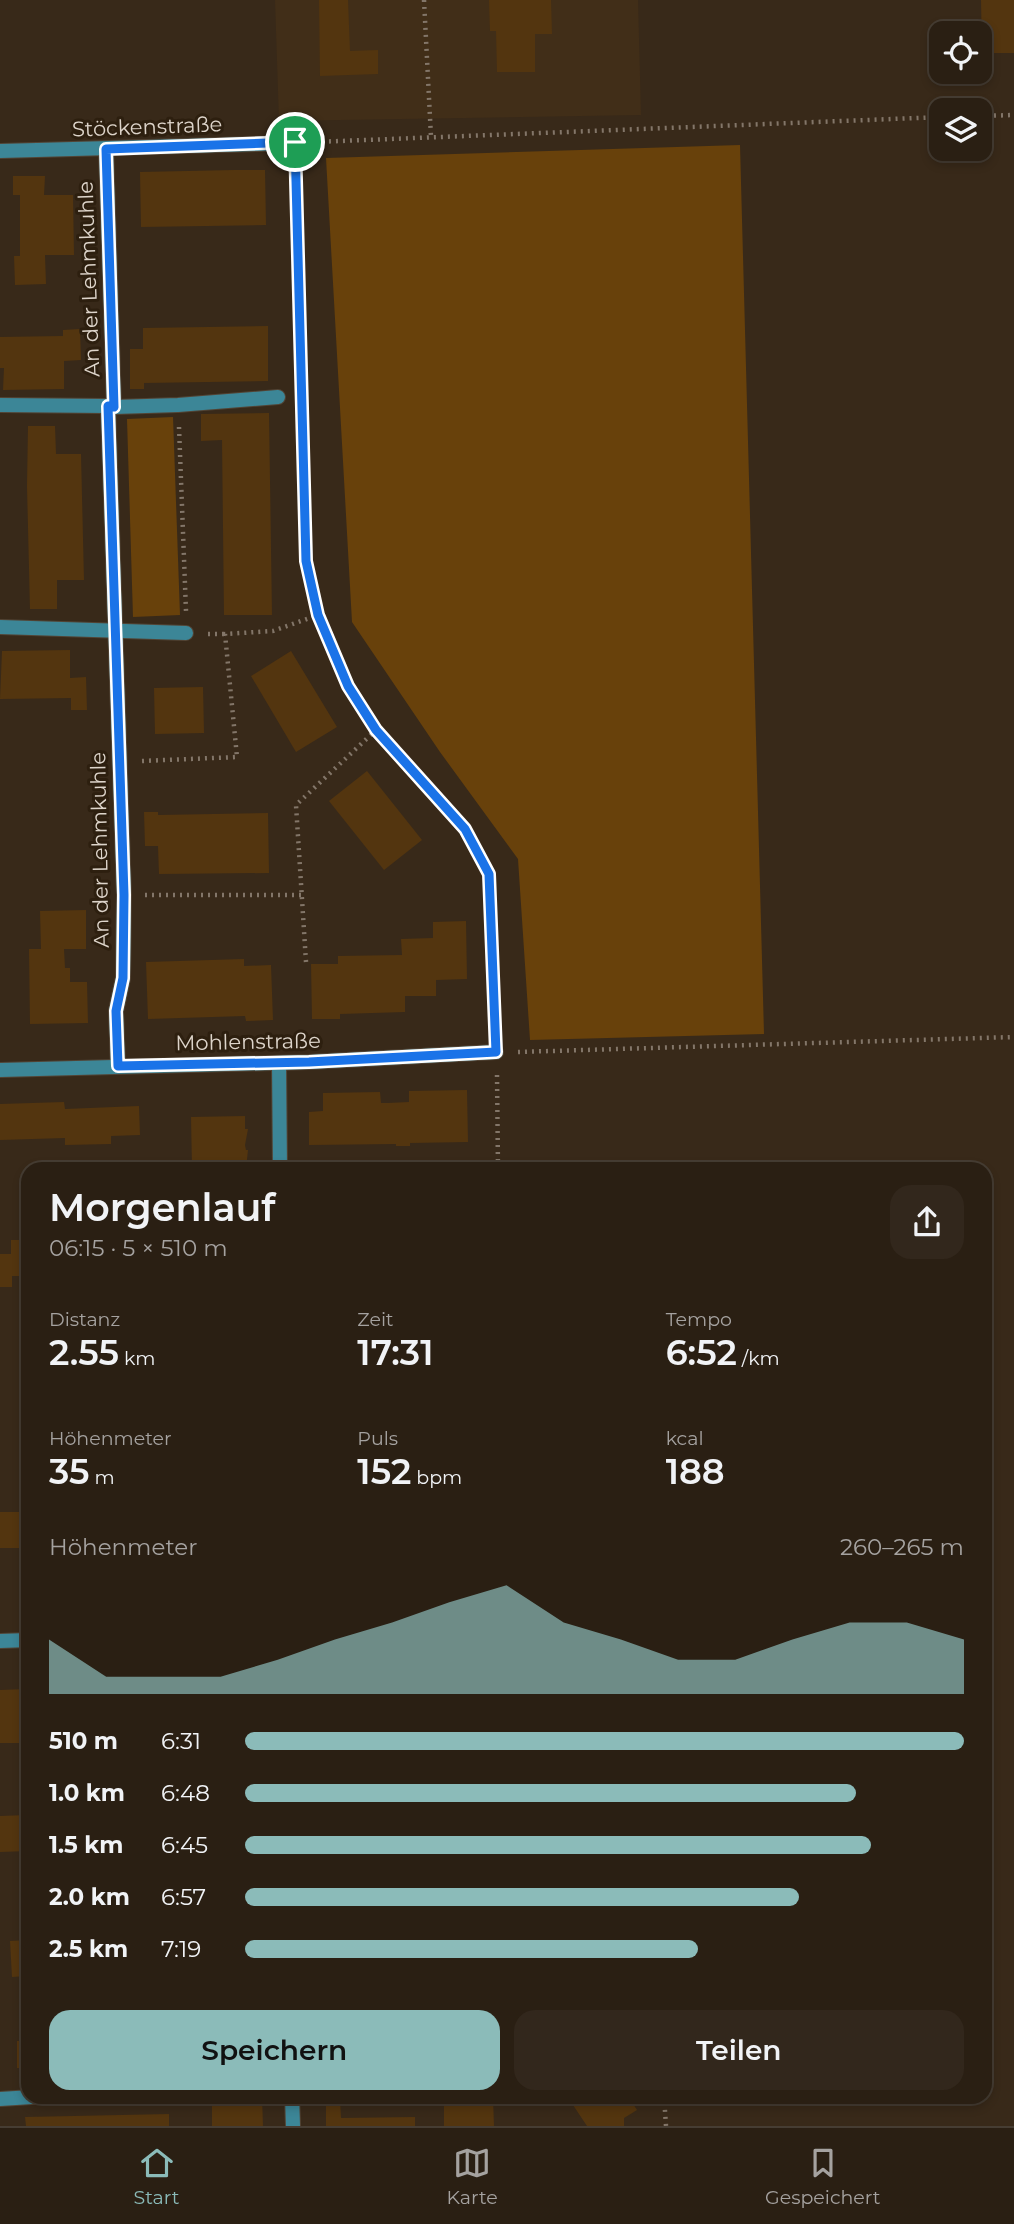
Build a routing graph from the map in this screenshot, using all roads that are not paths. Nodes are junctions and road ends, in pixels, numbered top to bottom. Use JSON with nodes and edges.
{"nodes":[{"id":1,"x":295,"y":142,"type":"road end"},
{"id":2,"x":106,"y":149,"type":"junction"},
{"id":3,"x":0,"y":151,"type":"edge"},
{"id":4,"x":278,"y":397,"type":"dead end"},
{"id":5,"x":0,"y":405,"type":"edge"},
{"id":6,"x":111,"y":407,"type":"junction"},
{"id":7,"x":0,"y":627,"type":"edge"},
{"id":8,"x":117,"y":632,"type":"junction"},
{"id":9,"x":186,"y":633,"type":"road end"},
{"id":10,"x":496,"y":1052,"type":"road end"},
{"id":11,"x":279,"y":1063,"type":"junction"},
{"id":12,"x":118,"y":1066,"type":"junction"},
{"id":13,"x":0,"y":1070,"type":"edge"},
{"id":14,"x":280,"y":1162,"type":"edge"},
{"id":15,"x":21,"y":1640,"type":"edge"},
{"id":16,"x":0,"y":1641,"type":"edge"},
{"id":17,"x":21,"y":2098,"type":"edge"},
{"id":18,"x":0,"y":2099,"type":"edge"},
{"id":19,"x":292,"y":2104,"type":"edge"},
{"id":20,"x":293,"y":2126,"type":"edge"}],
"edges":[{"from":1,"to":2,"type":"street","name":"Stöckenstraße"},
{"from":2,"to":3,"type":"street","name":"Stöckenstraße"},
{"from":2,"to":6,"type":"street","name":"An der Lehmkuhle"},
{"from":4,"to":6,"type":"street","name":"An der Lehmkuhle"},
{"from":5,"to":6,"type":"street","name":"An der Lehmkuhle"},
{"from":6,"to":8,"type":"street","name":"An der Lehmkuhle"},
{"from":7,"to":8,"type":"street"},
{"from":8,"to":9,"type":"street"},
{"from":8,"to":12,"type":"street","name":"An der Lehmkuhle"},
{"from":10,"to":11,"type":"street","name":"Mohlenstraße"},
{"from":11,"to":12,"type":"street","name":"Mohlenstraße"},
{"from":11,"to":14,"type":"street"},
{"from":12,"to":13,"type":"street","name":"Mohlenstraße"},
{"from":15,"to":16,"type":"street"},
{"from":17,"to":18,"type":"street"},
{"from":19,"to":20,"type":"street"}]}
